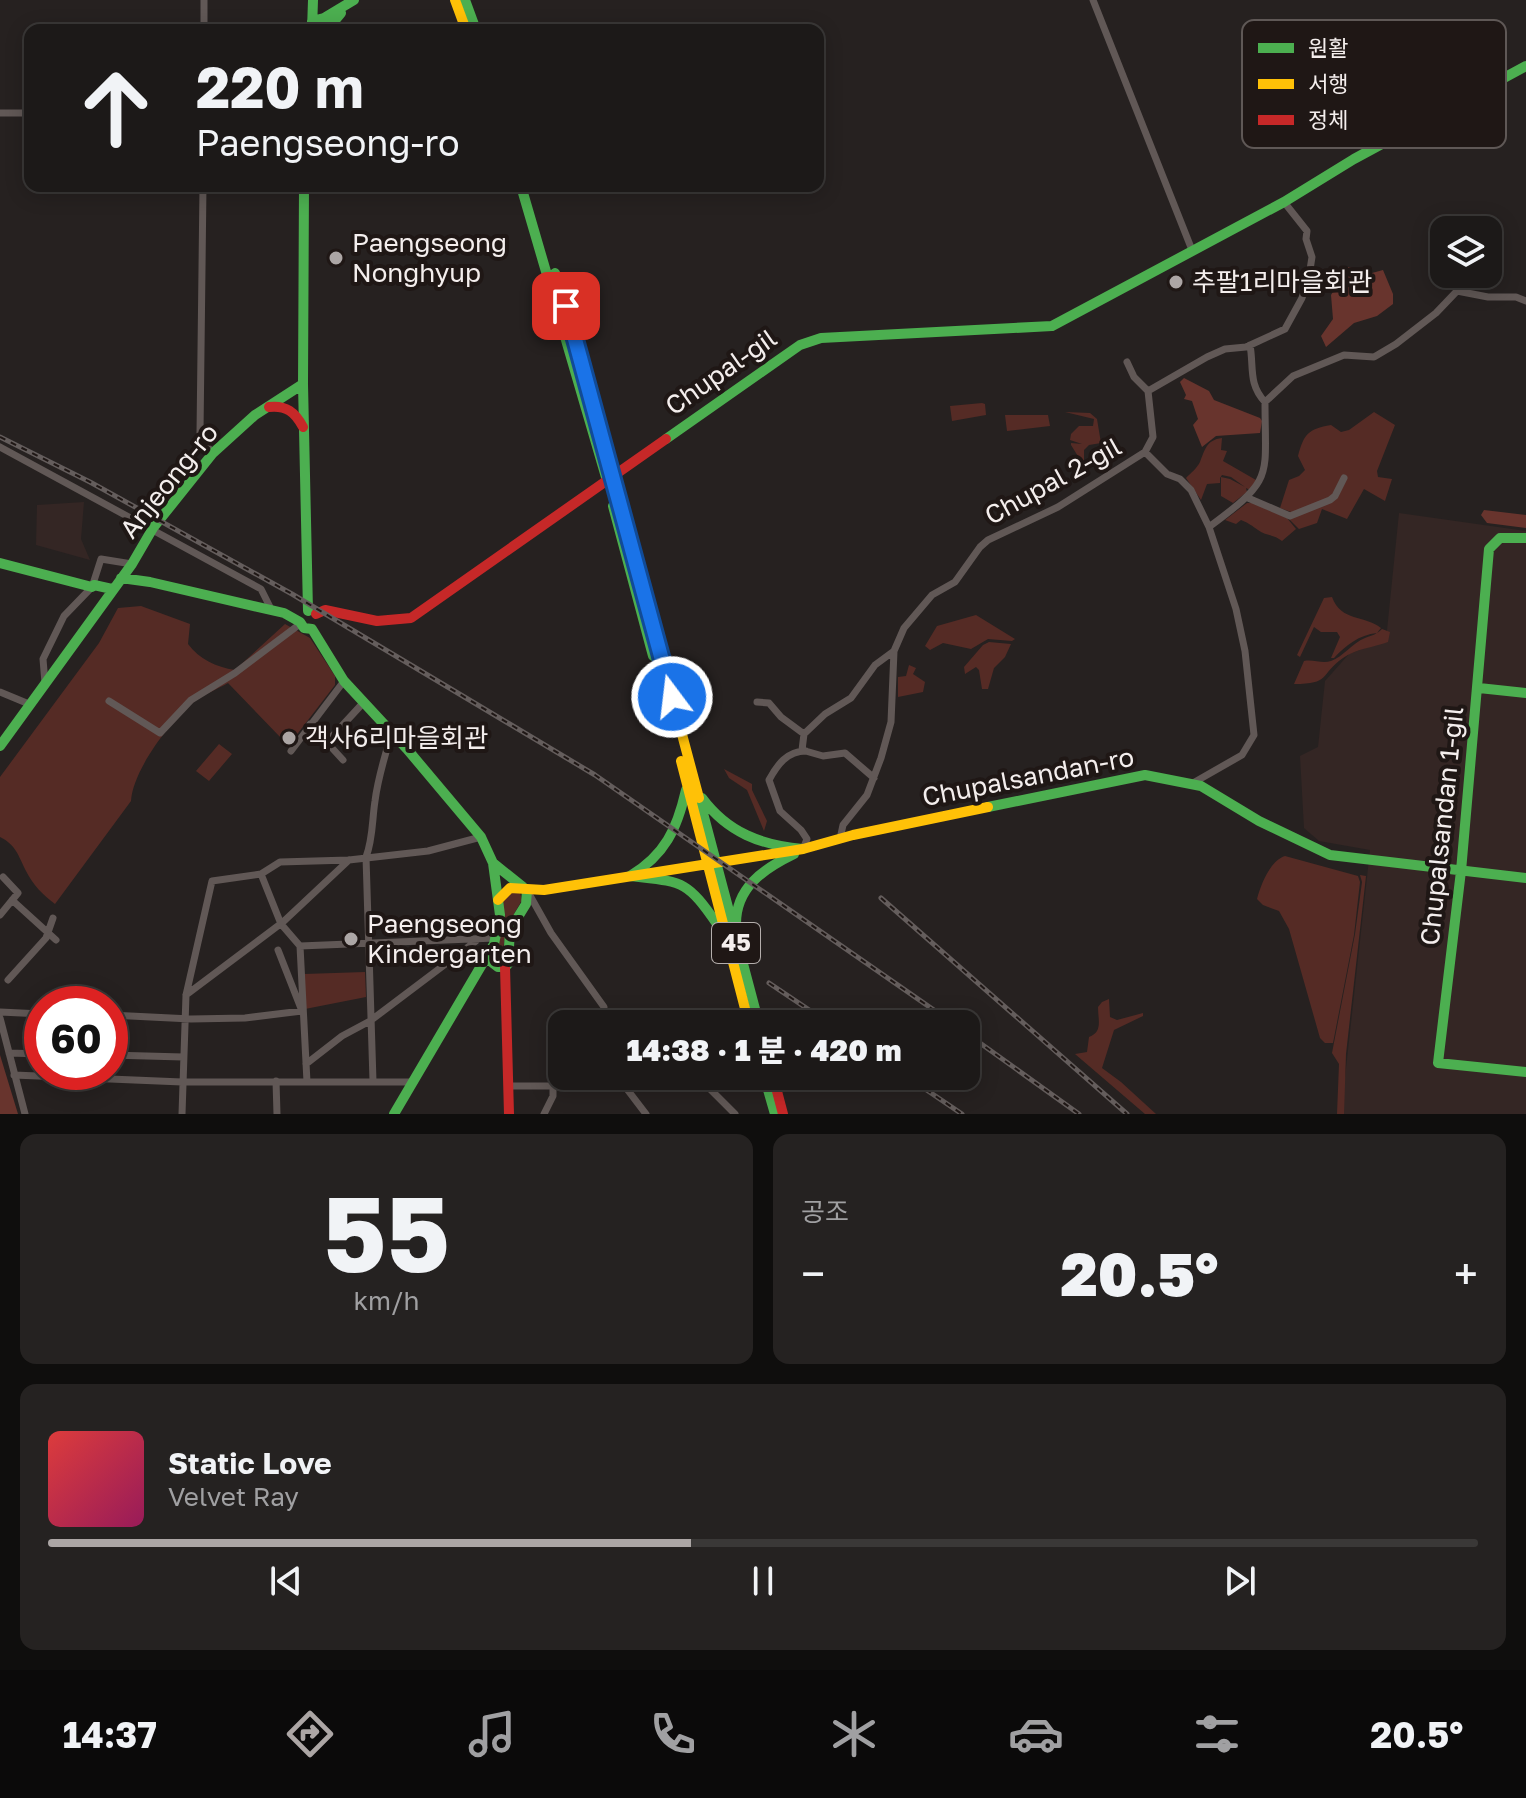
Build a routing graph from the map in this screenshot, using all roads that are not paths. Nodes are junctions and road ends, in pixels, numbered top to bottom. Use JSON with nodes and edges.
{"nodes":[{"id":1,"x":204,"y":0,"type":"edge"},
{"id":2,"x":313,"y":0,"type":"edge"},
{"id":3,"x":355,"y":0,"type":"edge"},
{"id":4,"x":455,"y":0,"type":"edge"},
{"id":5,"x":465,"y":0,"type":"edge"},
{"id":6,"x":1093,"y":0,"type":"edge"},
{"id":7,"x":204,"y":24,"type":"edge"},
{"id":8,"x":312,"y":24,"type":"edge"},
{"id":9,"x":316,"y":24,"type":"edge"},
{"id":10,"x":333,"y":24,"type":"edge"},
{"id":11,"x":464,"y":24,"type":"edge"},
{"id":12,"x":474,"y":24,"type":"edge"},
{"id":13,"x":1526,"y":66,"type":"edge"},
{"id":14,"x":1506,"y":77,"type":"edge"},
{"id":15,"x":0,"y":113,"type":"edge"},
{"id":16,"x":24,"y":113,"type":"edge"},
{"id":17,"x":1374,"y":148,"type":"edge"},
{"id":18,"x":203,"y":192,"type":"edge"},
{"id":19,"x":304,"y":192,"type":"edge"},
{"id":20,"x":523,"y":192,"type":"edge"},
{"id":21,"x":530,"y":192,"type":"edge"},
{"id":22,"x":1284,"y":202,"type":"junction"},
{"id":23,"x":1192,"y":250,"type":"junction"},
{"id":24,"x":1526,"y":301,"type":"edge"},
{"id":25,"x":1250,"y":345,"type":"junction"},
{"id":26,"x":1127,"y":362,"type":"dead end"},
{"id":27,"x":303,"y":384,"type":"junction"},
{"id":28,"x":1148,"y":391,"type":"junction"},
{"id":29,"x":1265,"y":402,"type":"junction"},
{"id":30,"x":267,"y":407,"type":"junction"},
{"id":31,"x":304,"y":428,"type":"junction"},
{"id":32,"x":0,"y":447,"type":"edge"},
{"id":33,"x":1145,"y":452,"type":"junction"},
{"id":34,"x":213,"y":453,"type":"junction"},
{"id":35,"x":609,"y":475,"type":"junction"},
{"id":36,"x":1344,"y":478,"type":"dead end"},
{"id":37,"x":1248,"y":498,"type":"junction"},
{"id":38,"x":1209,"y":527,"type":"junction"},
{"id":39,"x":153,"y":528,"type":"junction"},
{"id":40,"x":1526,"y":538,"type":"edge"},
{"id":41,"x":0,"y":563,"type":"edge"},
{"id":42,"x":132,"y":564,"type":"junction"},
{"id":43,"x":121,"y":578,"type":"junction"},
{"id":44,"x":92,"y":587,"type":"junction"},
{"id":45,"x":112,"y":589,"type":"junction"},
{"id":46,"x":272,"y":611,"type":"junction"},
{"id":47,"x":312,"y":613,"type":"junction"},
{"id":48,"x":304,"y":625,"type":"junction"},
{"id":49,"x":894,"y":651,"type":"junction"},
{"id":50,"x":344,"y":681,"type":"junction"},
{"id":51,"x":45,"y":683,"type":"junction"},
{"id":52,"x":1479,"y":688,"type":"junction"},
{"id":53,"x":0,"y":692,"type":"edge"},
{"id":54,"x":1526,"y":693,"type":"edge"},
{"id":55,"x":109,"y":701,"type":"dead end"},
{"id":56,"x":364,"y":702,"type":"junction"},
{"id":57,"x":757,"y":702,"type":"dead end"},
{"id":58,"x":29,"y":704,"type":"junction"},
{"id":59,"x":310,"y":724,"type":"junction"},
{"id":60,"x":392,"y":732,"type":"junction"},
{"id":61,"x":804,"y":734,"type":"junction"},
{"id":62,"x":327,"y":742,"type":"junction"},
{"id":63,"x":0,"y":746,"type":"edge"},
{"id":64,"x":291,"y":751,"type":"dead end"},
{"id":65,"x":806,"y":751,"type":"junction"},
{"id":66,"x":343,"y":760,"type":"dead end"},
{"id":67,"x":874,"y":778,"type":"junction"},
{"id":68,"x":1191,"y":784,"type":"junction"},
{"id":69,"x":691,"y":786,"type":"junction"},
{"id":70,"x":481,"y":837,"type":"junction"},
{"id":71,"x":840,"y":839,"type":"junction"},
{"id":72,"x":803,"y":849,"type":"junction"},
{"id":73,"x":366,"y":857,"type":"junction"},
{"id":74,"x":349,"y":860,"type":"junction"},
{"id":75,"x":710,"y":862,"type":"junction"},
{"id":76,"x":493,"y":863,"type":"junction"},
{"id":77,"x":1461,"y":871,"type":"junction"},
{"id":78,"x":261,"y":874,"type":"junction"},
{"id":79,"x":630,"y":876,"type":"junction"},
{"id":80,"x":3,"y":877,"type":"dead end"},
{"id":81,"x":1526,"y":878,"type":"edge"},
{"id":82,"x":527,"y":890,"type":"junction"},
{"id":83,"x":12,"y":900,"type":"junction"},
{"id":84,"x":498,"y":900,"type":"junction"},
{"id":85,"x":0,"y":915,"type":"edge"},
{"id":86,"x":53,"y":918,"type":"dead end"},
{"id":87,"x":281,"y":924,"type":"junction"},
{"id":88,"x":49,"y":934,"type":"junction"},
{"id":89,"x":495,"y":938,"type":"junction"},
{"id":90,"x":479,"y":939,"type":"junction"},
{"id":91,"x":56,"y":940,"type":"dead end"},
{"id":92,"x":367,"y":944,"type":"junction"},
{"id":93,"x":300,"y":946,"type":"junction"},
{"id":94,"x":733,"y":949,"type":"junction"},
{"id":95,"x":278,"y":950,"type":"dead end"},
{"id":96,"x":488,"y":955,"type":"junction"},
{"id":97,"x":505,"y":967,"type":"junction"},
{"id":98,"x":8,"y":980,"type":"dead end"},
{"id":99,"x":186,"y":995,"type":"junction"},
{"id":100,"x":604,"y":1010,"type":"edge"},
{"id":101,"x":746,"y":1010,"type":"edge"},
{"id":102,"x":754,"y":1010,"type":"edge"},
{"id":103,"x":302,"y":1011,"type":"junction"},
{"id":104,"x":24,"y":1014,"type":"edge"},
{"id":105,"x":0,"y":1015,"type":"edge"},
{"id":106,"x":128,"y":1015,"type":"edge"},
{"id":107,"x":185,"y":1017,"type":"junction"},
{"id":108,"x":370,"y":1021,"type":"junction"},
{"id":109,"x":9,"y":1053,"type":"junction"},
{"id":110,"x":24,"y":1053,"type":"edge"},
{"id":111,"x":128,"y":1055,"type":"edge"},
{"id":112,"x":183,"y":1057,"type":"junction"},
{"id":113,"x":306,"y":1064,"type":"junction"},
{"id":114,"x":1526,"y":1072,"type":"edge"},
{"id":115,"x":14,"y":1075,"type":"junction"},
{"id":116,"x":276,"y":1081,"type":"junction"},
{"id":117,"x":373,"y":1081,"type":"junction"},
{"id":118,"x":182,"y":1082,"type":"junction"},
{"id":119,"x":307,"y":1082,"type":"junction"},
{"id":120,"x":412,"y":1082,"type":"junction"},
{"id":121,"x":508,"y":1086,"type":"junction"},
{"id":122,"x":548,"y":1086,"type":"edge"},
{"id":123,"x":553,"y":1090,"type":"edge"},
{"id":124,"x":628,"y":1090,"type":"edge"},
{"id":125,"x":711,"y":1090,"type":"edge"},
{"id":126,"x":768,"y":1090,"type":"edge"},
{"id":127,"x":777,"y":1090,"type":"edge"},
{"id":128,"x":25,"y":1114,"type":"edge"},
{"id":129,"x":182,"y":1114,"type":"edge"},
{"id":130,"x":277,"y":1114,"type":"edge"},
{"id":131,"x":394,"y":1114,"type":"edge"},
{"id":132,"x":509,"y":1114,"type":"edge"},
{"id":133,"x":544,"y":1114,"type":"edge"},
{"id":134,"x":646,"y":1114,"type":"edge"},
{"id":135,"x":735,"y":1114,"type":"edge"},
{"id":136,"x":775,"y":1114,"type":"edge"},
{"id":137,"x":783,"y":1114,"type":"edge"}],
"edges":[{"from":1,"to":7,"type":"street"},
{"from":2,"to":8,"type":"street"},
{"from":3,"to":9,"type":"street"},
{"from":3,"to":10,"type":"street"},
{"from":4,"to":11,"type":"street"},
{"from":5,"to":12,"type":"street"},
{"from":6,"to":23,"type":"street"},
{"from":13,"to":14,"type":"street","name":"Chupal-gil"},
{"from":15,"to":16,"type":"street"},
{"from":17,"to":22,"type":"street","name":"Chupal-gil"},
{"from":18,"to":34,"type":"street"},
{"from":19,"to":27,"type":"street"},
{"from":20,"to":35,"type":"street","number":"45"},
{"from":21,"to":35,"type":"street","number":"45"},
{"from":22,"to":23,"type":"street","name":"Chupal-gil"},
{"from":22,"to":25,"type":"street"},
{"from":23,"to":47,"type":"street","name":"Chupal-gil"},
{"from":24,"to":29,"type":"street"},
{"from":25,"to":28,"type":"street"},
{"from":25,"to":29,"type":"street"},
{"from":26,"to":28,"type":"street","name":"Chupal 2-gil"},
{"from":27,"to":30,"type":"street","name":"Anjeong-ro"},
{"from":27,"to":31,"type":"street"},
{"from":28,"to":33,"type":"street","name":"Chupal 2-gil"},
{"from":29,"to":37,"type":"street"},
{"from":30,"to":31,"type":"street"},
{"from":30,"to":34,"type":"street","name":"Anjeong-ro"},
{"from":31,"to":47,"type":"street"},
{"from":32,"to":39,"type":"street"},
{"from":33,"to":38,"type":"street"},
{"from":33,"to":49,"type":"street","name":"Chupal 2-gil"},
{"from":34,"to":39,"type":"street","name":"Anjeong-ro"},
{"from":35,"to":69,"type":"street","number":"45","bridge":true},
{"from":36,"to":37,"type":"street"},
{"from":37,"to":38,"type":"street"},
{"from":38,"to":68,"type":"street"},
{"from":39,"to":42,"type":"street","name":"Anjeong-ro"},
{"from":39,"to":46,"type":"street"},
{"from":40,"to":52,"type":"street","name":"Chupalsandan 1-gil"},
{"from":41,"to":44,"type":"street"},
{"from":42,"to":43,"type":"street","name":"Anjeong-ro"},
{"from":42,"to":44,"type":"street"},
{"from":43,"to":45,"type":"street","name":"Anjeong-ro"},
{"from":43,"to":46,"type":"street"},
{"from":44,"to":45,"type":"street"},
{"from":44,"to":51,"type":"street"},
{"from":45,"to":51,"type":"street","name":"Anjeong-ro"},
{"from":46,"to":48,"type":"street"},
{"from":47,"to":48,"type":"street"},
{"from":48,"to":50,"type":"street"},
{"from":48,"to":55,"type":"street"},
{"from":49,"to":61,"type":"street"},
{"from":49,"to":67,"type":"street","name":"Chupal 2-gil"},
{"from":50,"to":56,"type":"street"},
{"from":50,"to":59,"type":"street"},
{"from":51,"to":58,"type":"street","name":"Anjeong-ro"},
{"from":52,"to":54,"type":"street"},
{"from":52,"to":77,"type":"street","name":"Chupalsandan 1-gil"},
{"from":53,"to":58,"type":"street"},
{"from":56,"to":60,"type":"street"},
{"from":56,"to":62,"type":"street"},
{"from":57,"to":61,"type":"street"},
{"from":58,"to":63,"type":"street","name":"Anjeong-ro"},
{"from":59,"to":62,"type":"street"},
{"from":59,"to":64,"type":"street"},
{"from":60,"to":70,"type":"street"},
{"from":60,"to":73,"type":"street"},
{"from":61,"to":65,"type":"street"},
{"from":62,"to":66,"type":"street"},
{"from":65,"to":67,"type":"street"},
{"from":65,"to":72,"type":"street"},
{"from":67,"to":71,"type":"street","name":"Chupal 2-gil"},
{"from":68,"to":71,"type":"street","name":"Chupalsandan-ro"},
{"from":68,"to":77,"type":"street","name":"Chupalsandan-ro"},
{"from":69,"to":72,"type":"street"},
{"from":69,"to":75,"type":"street","number":"45"},
{"from":69,"to":79,"type":"street"},
{"from":70,"to":73,"type":"street"},
{"from":70,"to":76,"type":"street"},
{"from":71,"to":72,"type":"street","name":"Chupalsandan-ro"},
{"from":72,"to":75,"type":"street","name":"Chupalsandan-ro"},
{"from":72,"to":94,"type":"street"},
{"from":73,"to":74,"type":"street"},
{"from":73,"to":92,"type":"street"},
{"from":74,"to":78,"type":"street"},
{"from":74,"to":87,"type":"street"},
{"from":75,"to":79,"type":"street","name":"Chupalsandan-ro"},
{"from":75,"to":94,"type":"street","number":"45"},
{"from":76,"to":82,"type":"street"},
{"from":76,"to":84,"type":"street"},
{"from":77,"to":81,"type":"street","name":"Chupalsandan-ro"},
{"from":77,"to":114,"type":"street","name":"Chupalsandan 1-gil"},
{"from":78,"to":87,"type":"street"},
{"from":78,"to":99,"type":"street"},
{"from":79,"to":82,"type":"street"},
{"from":79,"to":94,"type":"street"},
{"from":80,"to":83,"type":"street"},
{"from":82,"to":84,"type":"street"},
{"from":82,"to":97,"type":"street"},
{"from":82,"to":100,"type":"street"},
{"from":83,"to":85,"type":"street"},
{"from":83,"to":88,"type":"street"},
{"from":84,"to":89,"type":"street"},
{"from":86,"to":88,"type":"street"},
{"from":87,"to":93,"type":"street"},
{"from":87,"to":99,"type":"street"},
{"from":88,"to":91,"type":"street"},
{"from":88,"to":98,"type":"street"},
{"from":89,"to":90,"type":"street"},
{"from":89,"to":96,"type":"street"},
{"from":90,"to":92,"type":"street"},
{"from":90,"to":108,"type":"street"},
{"from":92,"to":93,"type":"street"},
{"from":92,"to":108,"type":"street"},
{"from":93,"to":103,"type":"street"},
{"from":94,"to":101,"type":"street","number":"45"},
{"from":94,"to":102,"type":"street","number":"45"},
{"from":95,"to":103,"type":"street"},
{"from":96,"to":97,"type":"street"},
{"from":96,"to":120,"type":"street"},
{"from":97,"to":121,"type":"street"},
{"from":99,"to":107,"type":"street"},
{"from":103,"to":107,"type":"street"},
{"from":103,"to":113,"type":"street"},
{"from":104,"to":105,"type":"street"},
{"from":105,"to":109,"type":"street"},
{"from":106,"to":107,"type":"street"},
{"from":107,"to":112,"type":"street"},
{"from":108,"to":113,"type":"street"},
{"from":108,"to":117,"type":"street"},
{"from":109,"to":110,"type":"street"},
{"from":109,"to":115,"type":"street"},
{"from":111,"to":112,"type":"street"},
{"from":112,"to":118,"type":"street"},
{"from":113,"to":119,"type":"street"},
{"from":115,"to":118,"type":"street"},
{"from":115,"to":128,"type":"street"},
{"from":116,"to":118,"type":"street"},
{"from":116,"to":119,"type":"street"},
{"from":116,"to":130,"type":"street"},
{"from":117,"to":119,"type":"street"},
{"from":117,"to":120,"type":"street"},
{"from":118,"to":129,"type":"street"},
{"from":120,"to":131,"type":"street"},
{"from":121,"to":122,"type":"street"},
{"from":121,"to":132,"type":"street"},
{"from":123,"to":133,"type":"street"},
{"from":124,"to":134,"type":"street"},
{"from":125,"to":135,"type":"street"},
{"from":126,"to":136,"type":"street"},
{"from":127,"to":137,"type":"street"}]}
